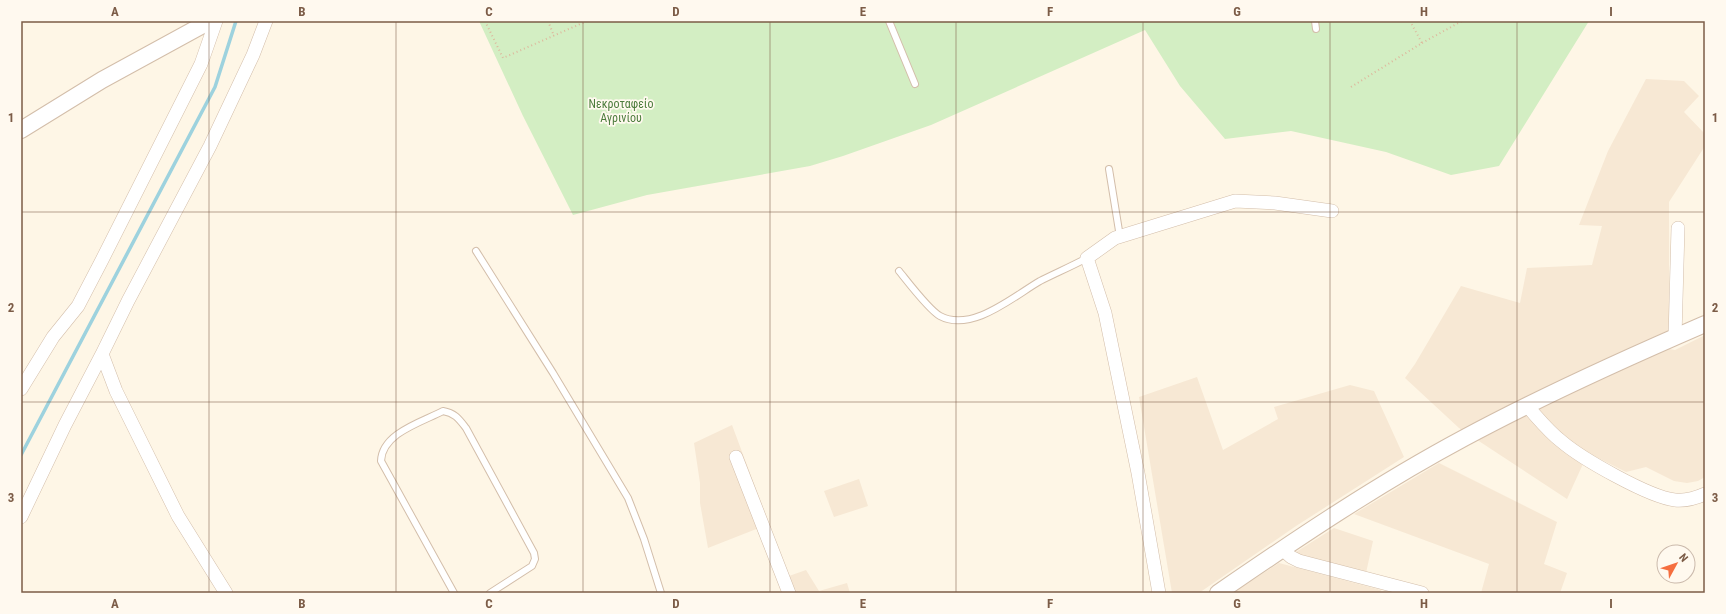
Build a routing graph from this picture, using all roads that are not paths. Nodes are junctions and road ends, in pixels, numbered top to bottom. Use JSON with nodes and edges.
{"nodes":[{"id":1,"x":210,"y":21,"type":"edge"},
{"id":2,"x":216,"y":21,"type":"edge"},
{"id":3,"x":266,"y":21,"type":"edge"},
{"id":4,"x":889,"y":21,"type":"edge"},
{"id":5,"x":1315,"y":21,"type":"edge"},
{"id":6,"x":1316,"y":28,"type":"dead end"},
{"id":7,"x":915,"y":84,"type":"dead end"},
{"id":8,"x":21,"y":130,"type":"edge"},
{"id":9,"x":1110,"y":169,"type":"dead end"},
{"id":10,"x":1332,"y":211,"type":"dead end"},
{"id":11,"x":1678,"y":228,"type":"dead end"},
{"id":12,"x":1120,"y":237,"type":"junction"},
{"id":13,"x":476,"y":251,"type":"dead end"},
{"id":14,"x":1087,"y":258,"type":"junction"},
{"id":15,"x":899,"y":271,"type":"dead end"},
{"id":16,"x":1705,"y":324,"type":"edge"},
{"id":17,"x":1675,"y":337,"type":"junction"},
{"id":18,"x":102,"y":354,"type":"junction"},
{"id":19,"x":21,"y":389,"type":"edge"},
{"id":20,"x":1527,"y":406,"type":"junction"},
{"id":21,"x":736,"y":457,"type":"dead end"},
{"id":22,"x":1705,"y":494,"type":"edge"},
{"id":23,"x":21,"y":517,"type":"edge"},
{"id":24,"x":1282,"y":549,"type":"junction"},
{"id":25,"x":226,"y":593,"type":"edge"},
{"id":26,"x":454,"y":593,"type":"edge"},
{"id":27,"x":490,"y":593,"type":"edge"},
{"id":28,"x":661,"y":593,"type":"edge"},
{"id":29,"x":789,"y":593,"type":"edge"},
{"id":30,"x":1159,"y":593,"type":"edge"},
{"id":31,"x":1218,"y":593,"type":"edge"},
{"id":32,"x":1422,"y":593,"type":"edge"}],
"edges":[{"from":1,"to":8,"type":"street"},
{"from":2,"to":19,"type":"street"},
{"from":3,"to":18,"type":"street"},
{"from":4,"to":7,"type":"lane"},
{"from":5,"to":6,"type":"lane"},
{"from":9,"to":12,"type":"lane"},
{"from":10,"to":12,"type":"street"},
{"from":11,"to":17,"type":"street"},
{"from":12,"to":14,"type":"street"},
{"from":13,"to":28,"type":"lane"},
{"from":14,"to":15,"type":"lane"},
{"from":14,"to":30,"type":"street"},
{"from":16,"to":17,"type":"street"},
{"from":17,"to":20,"type":"street"},
{"from":18,"to":23,"type":"street"},
{"from":18,"to":25,"type":"street"},
{"from":20,"to":22,"type":"street"},
{"from":20,"to":24,"type":"street"},
{"from":21,"to":29,"type":"street"},
{"from":24,"to":31,"type":"street"},
{"from":24,"to":32,"type":"street"},
{"from":26,"to":27,"type":"lane"}]}
